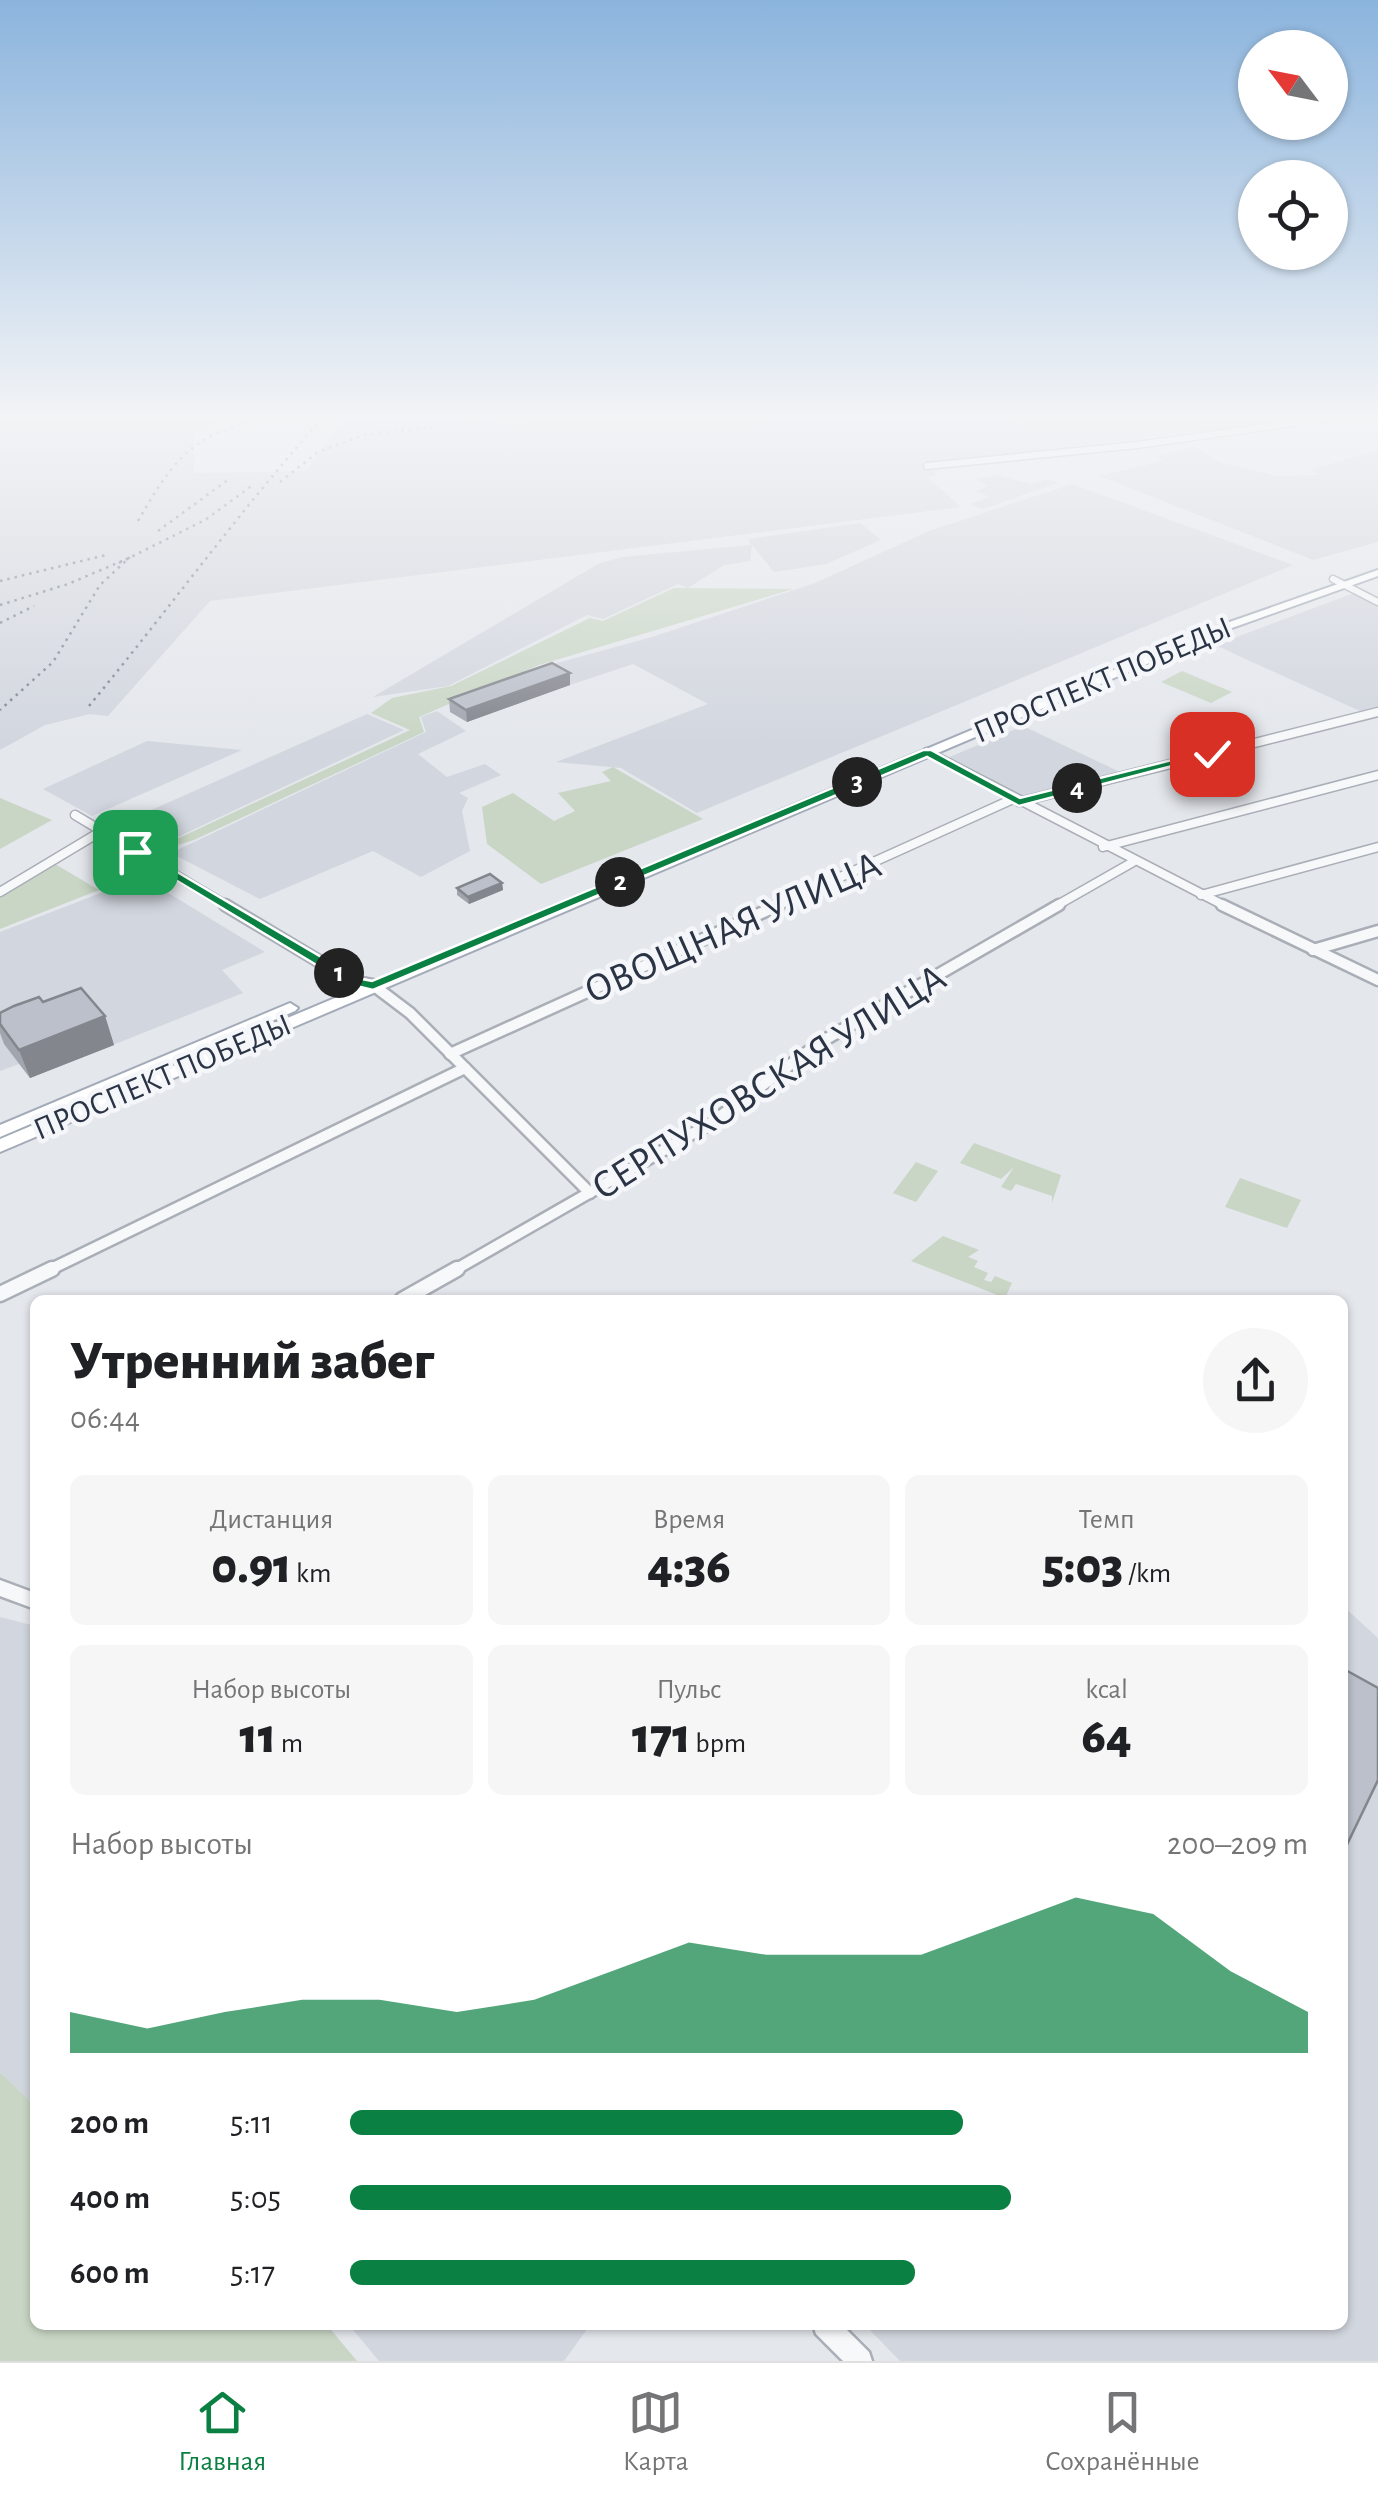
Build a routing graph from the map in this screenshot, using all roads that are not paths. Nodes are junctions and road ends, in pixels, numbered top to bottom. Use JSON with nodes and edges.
{"nodes":[{"id":1,"x":1378,"y":569,"type":"edge"},
{"id":2,"x":1338,"y":581,"type":"junction"},
{"id":3,"x":1378,"y":602,"type":"edge"},
{"id":4,"x":1378,"y":712,"type":"edge"},
{"id":5,"x":927,"y":752,"type":"junction"},
{"id":6,"x":1378,"y":775,"type":"edge"},
{"id":7,"x":1016,"y":801,"type":"junction"},
{"id":8,"x":74,"y":815,"type":"dead end"},
{"id":9,"x":100,"y":832,"type":"junction"},
{"id":10,"x":1103,"y":847,"type":"junction"},
{"id":11,"x":1378,"y":847,"type":"edge"},
{"id":12,"x":1133,"y":862,"type":"junction"},
{"id":13,"x":0,"y":892,"type":"edge"},
{"id":14,"x":1201,"y":896,"type":"junction"},
{"id":15,"x":1378,"y":931,"type":"edge"},
{"id":16,"x":1313,"y":950,"type":"junction"},
{"id":17,"x":1378,"y":980,"type":"edge"},
{"id":18,"x":352,"y":982,"type":"junction"},
{"id":19,"x":373,"y":986,"type":"junction"},
{"id":20,"x":450,"y":1054,"type":"junction"},
{"id":21,"x":465,"y":1068,"type":"junction"},
{"id":22,"x":0,"y":1131,"type":"edge"},
{"id":23,"x":0,"y":1146,"type":"edge"},
{"id":24,"x":590,"y":1193,"type":"junction"},
{"id":25,"x":0,"y":1294,"type":"edge"},
{"id":26,"x":411,"y":1295,"type":"edge"},
{"id":27,"x":0,"y":1588,"type":"edge"},
{"id":28,"x":30,"y":1598,"type":"edge"},
{"id":29,"x":830,"y":2330,"type":"edge"},
{"id":30,"x":860,"y":2361,"type":"edge"}],
"edges":[{"from":1,"to":2,"type":"main road","name":"ПРОСПЕКТ ПОБЕДЫ"},
{"from":2,"to":3,"type":"street"},
{"from":2,"to":5,"type":"main road","name":"ПРОСПЕКТ ПОБЕДЫ"},
{"from":2,"to":18,"type":"main road","name":"ПРОСПЕКТ ПОБЕДЫ"},
{"from":4,"to":7,"type":"street","name":"ОВОЩНАЯ УЛИЦА"},
{"from":5,"to":7,"type":"street"},
{"from":5,"to":19,"type":"main road","name":"ПРОСПЕКТ ПОБЕДЫ"},
{"from":6,"to":10,"type":"street"},
{"from":7,"to":10,"type":"street"},
{"from":7,"to":20,"type":"street","name":"ОВОЩНАЯ УЛИЦА"},
{"from":8,"to":9,"type":"street"},
{"from":9,"to":13,"type":"street"},
{"from":9,"to":18,"type":"street"},
{"from":10,"to":12,"type":"street"},
{"from":11,"to":14,"type":"street"},
{"from":12,"to":14,"type":"street"},
{"from":12,"to":24,"type":"street","name":"СЕРПУХОВСКАЯ УЛИЦА"},
{"from":14,"to":16,"type":"street"},
{"from":15,"to":16,"type":"street"},
{"from":16,"to":17,"type":"street"},
{"from":18,"to":19,"type":"street"},
{"from":18,"to":22,"type":"main road","name":"ПРОСПЕКТ ПОБЕДЫ"},
{"from":19,"to":20,"type":"street"},
{"from":19,"to":23,"type":"main road","name":"ПРОСПЕКТ ПОБЕДЫ"},
{"from":20,"to":21,"type":"street"},
{"from":21,"to":24,"type":"street"},
{"from":21,"to":25,"type":"street"},
{"from":24,"to":26,"type":"street","name":"СЕРПУХОВСКАЯ УЛИЦА"},
{"from":27,"to":28,"type":"street"},
{"from":29,"to":30,"type":"street"}]}
